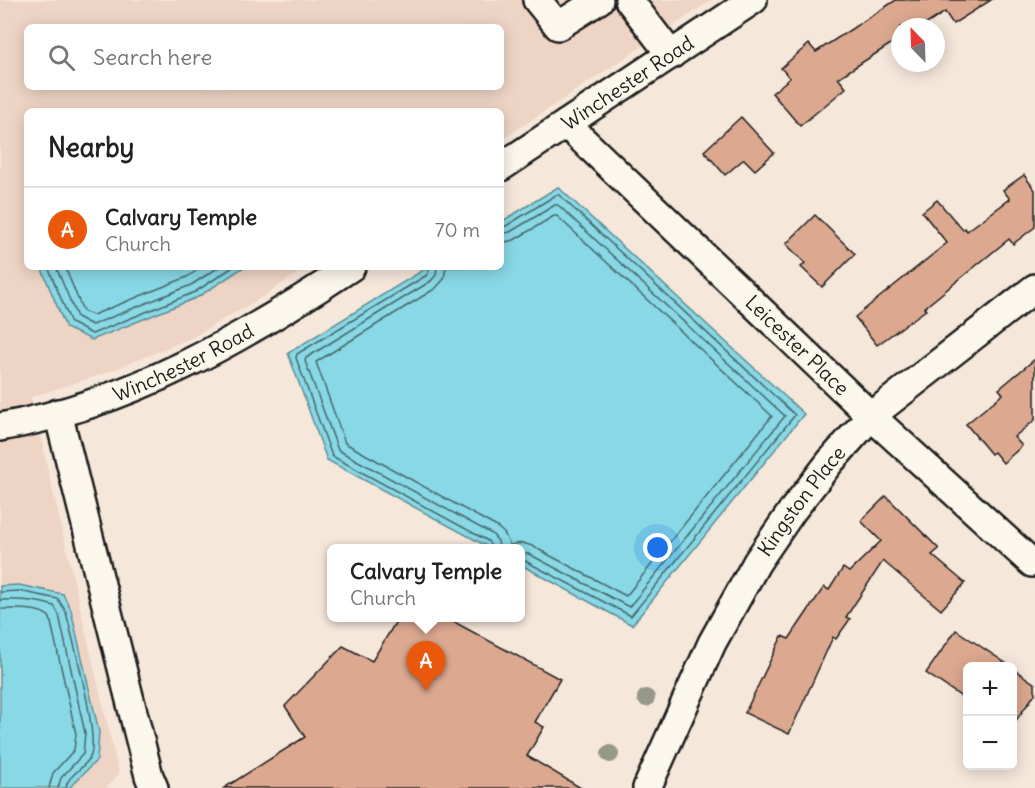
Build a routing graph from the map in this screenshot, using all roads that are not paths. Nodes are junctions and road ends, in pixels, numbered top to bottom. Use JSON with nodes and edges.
{"nodes":[{"id":1,"x":537,"y":0,"type":"edge"},
{"id":2,"x":599,"y":0,"type":"edge"},
{"id":3,"x":629,"y":0,"type":"edge"},
{"id":4,"x":753,"y":0,"type":"edge"},
{"id":5,"x":671,"y":55,"type":"junction"},
{"id":6,"x":566,"y":124,"type":"junction"},
{"id":7,"x":504,"y":165,"type":"edge"},
{"id":8,"x":346,"y":270,"type":"edge"},
{"id":9,"x":1035,"y":288,"type":"edge"},
{"id":10,"x":58,"y":413,"type":"junction"},
{"id":11,"x":871,"y":416,"type":"junction"},
{"id":12,"x":0,"y":427,"type":"edge"},
{"id":13,"x":1032,"y":563,"type":"dead end"},
{"id":14,"x":649,"y":784,"type":"edge"},
{"id":15,"x":154,"y":788,"type":"edge"}],
"edges":[{"from":1,"to":2,"type":"street"},
{"from":3,"to":5,"type":"street"},
{"from":4,"to":5,"type":"street","name":"Winchester Road"},
{"from":5,"to":6,"type":"street","name":"Winchester Road"},
{"from":6,"to":7,"type":"street","name":"Winchester Road"},
{"from":6,"to":11,"type":"street","name":"Leicester Place"},
{"from":8,"to":10,"type":"street","name":"Winchester Road"},
{"from":9,"to":11,"type":"street","name":"Kingston Place"},
{"from":10,"to":12,"type":"street","name":"Winchester Road"},
{"from":10,"to":15,"type":"street"},
{"from":11,"to":13,"type":"street","name":"Leicester Place"},
{"from":11,"to":14,"type":"street","name":"Kingston Place"}]}
